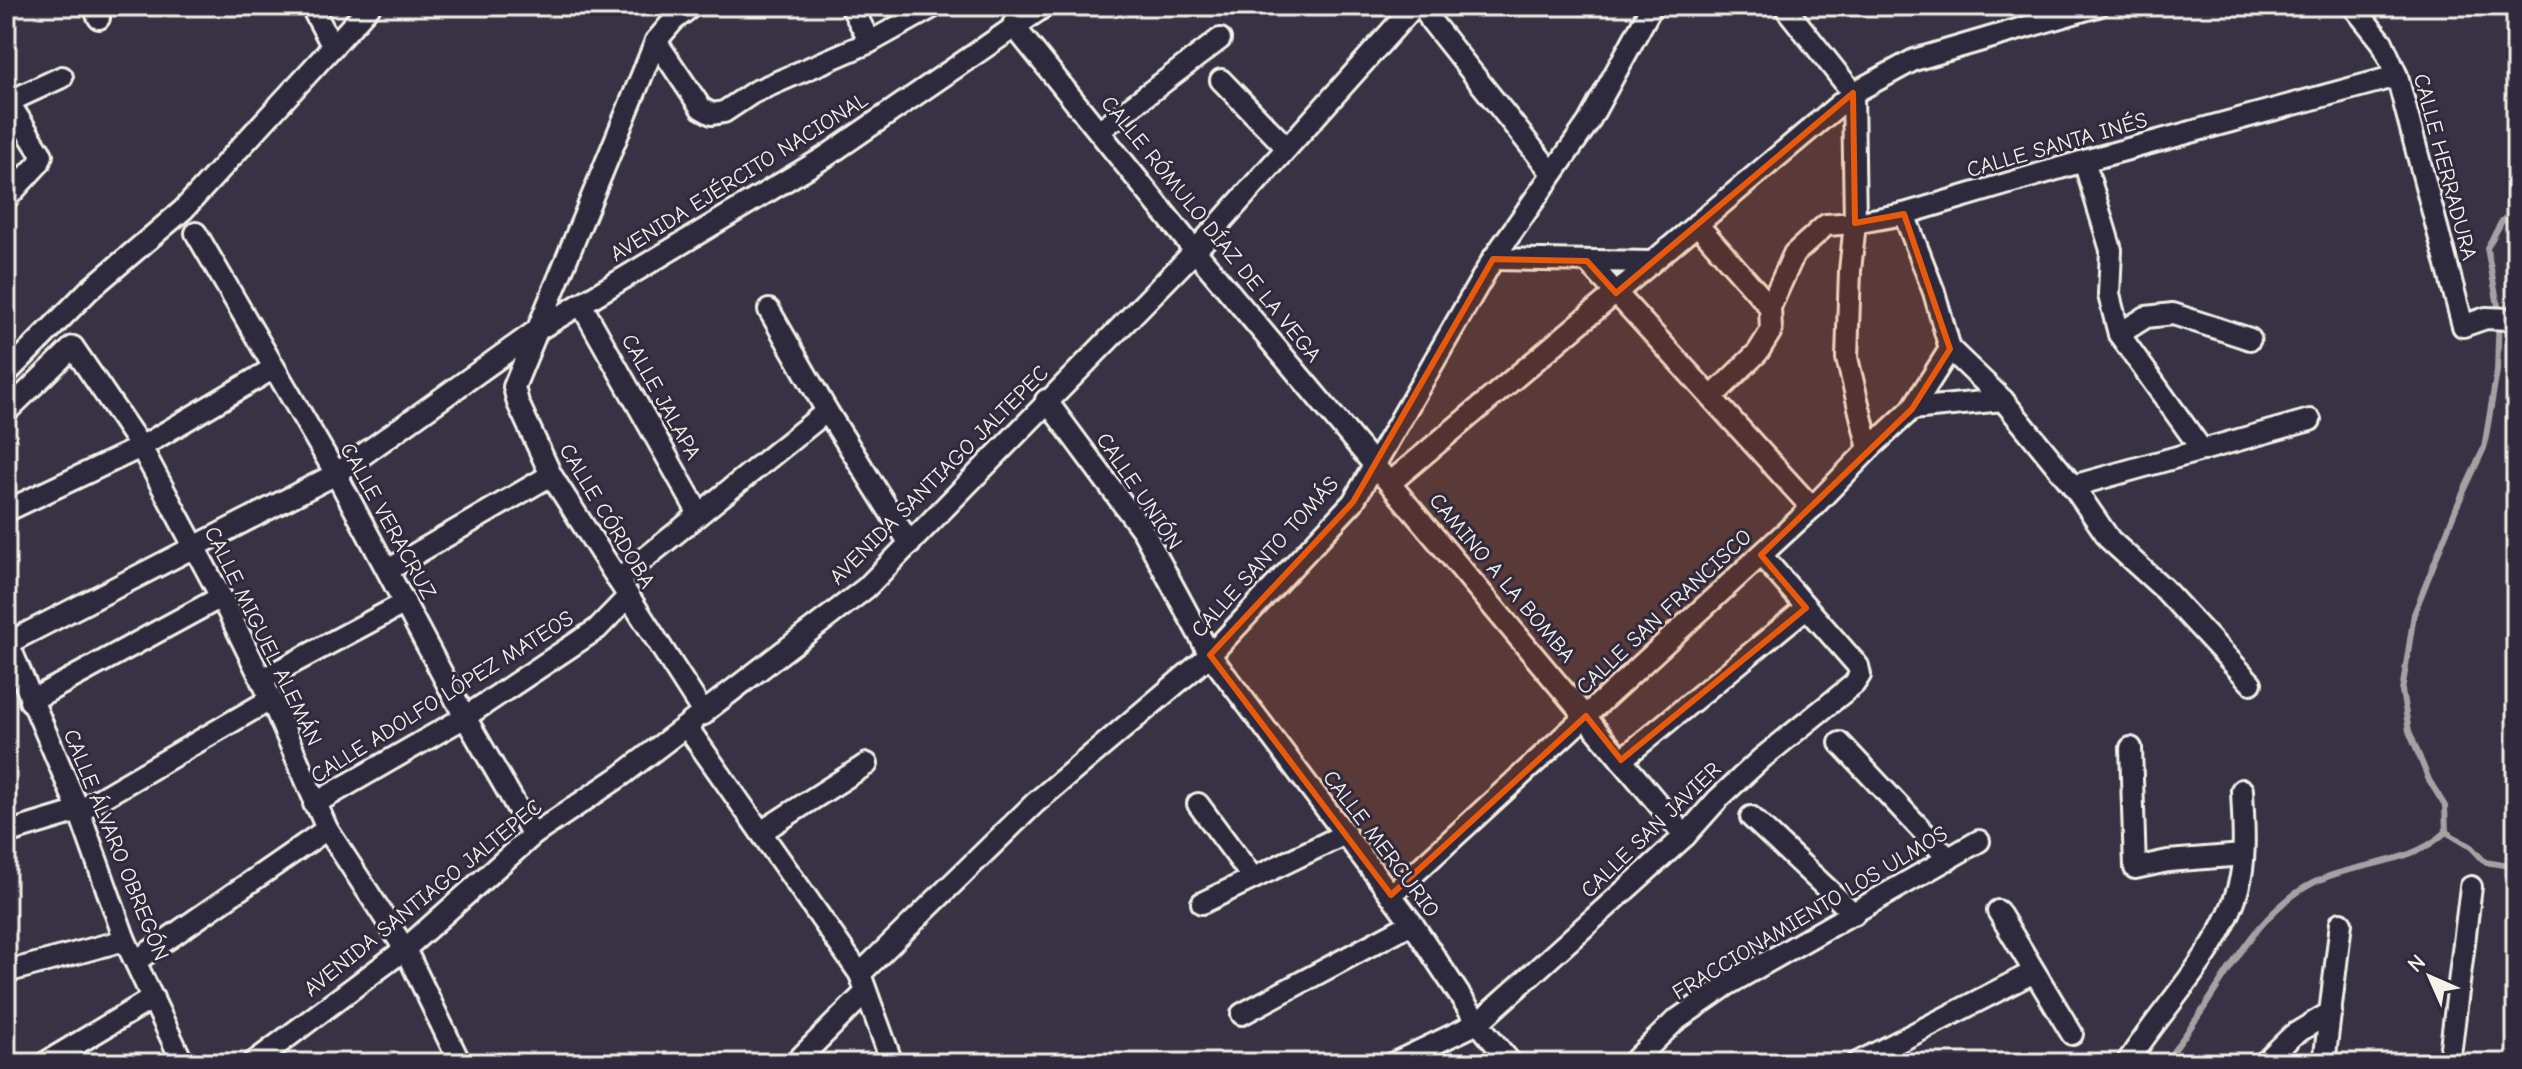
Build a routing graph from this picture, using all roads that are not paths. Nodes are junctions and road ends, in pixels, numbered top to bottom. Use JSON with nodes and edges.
{"nodes":[{"id":1,"x":311,"y":6,"type":"edge"},
{"id":2,"x":370,"y":6,"type":"edge"},
{"id":3,"x":692,"y":6,"type":"edge"},
{"id":4,"x":851,"y":6,"type":"edge"},
{"id":5,"x":935,"y":6,"type":"edge"},
{"id":6,"x":1414,"y":6,"type":"edge"},
{"id":7,"x":1424,"y":6,"type":"edge"},
{"id":8,"x":1652,"y":6,"type":"edge"},
{"id":9,"x":1784,"y":6,"type":"edge"},
{"id":10,"x":2098,"y":6,"type":"edge"},
{"id":11,"x":2353,"y":6,"type":"edge"},
{"id":12,"x":1041,"y":7,"type":"edge"},
{"id":13,"x":1013,"y":25,"type":"junction"},
{"id":14,"x":1220,"y":39,"type":"dead end"},
{"id":15,"x":656,"y":41,"type":"junction"},
{"id":16,"x":870,"y":42,"type":"junction"},
{"id":17,"x":333,"y":47,"type":"junction"},
{"id":18,"x":2397,"y":76,"type":"junction"},
{"id":19,"x":62,"y":77,"type":"dead end"},
{"id":20,"x":1221,"y":80,"type":"dead end"},
{"id":21,"x":1853,"y":93,"type":"junction"},
{"id":22,"x":7,"y":100,"type":"edge"},
{"id":23,"x":1099,"y":131,"type":"junction"},
{"id":24,"x":1287,"y":148,"type":"junction"},
{"id":25,"x":2084,"y":161,"type":"junction"},
{"id":26,"x":1552,"y":173,"type":"junction"},
{"id":27,"x":6,"y":199,"type":"edge"},
{"id":28,"x":1904,"y":214,"type":"junction"},
{"id":29,"x":1855,"y":223,"type":"junction"},
{"id":30,"x":1697,"y":224,"type":"junction"},
{"id":31,"x":196,"y":233,"type":"dead end"},
{"id":32,"x":1195,"y":251,"type":"junction"},
{"id":33,"x":1493,"y":259,"type":"junction"},
{"id":34,"x":1587,"y":261,"type":"junction"},
{"id":35,"x":1651,"y":262,"type":"junction"},
{"id":36,"x":1616,"y":293,"type":"junction"},
{"id":37,"x":581,"y":304,"type":"junction"},
{"id":38,"x":1770,"y":307,"type":"junction"},
{"id":39,"x":769,"y":310,"type":"dead end"},
{"id":40,"x":2510,"y":319,"type":"dead end"},
{"id":41,"x":536,"y":331,"type":"junction"},
{"id":42,"x":2119,"y":334,"type":"junction"},
{"id":43,"x":2250,"y":339,"type":"dead end"},
{"id":44,"x":1950,"y":349,"type":"junction"},
{"id":45,"x":274,"y":368,"type":"junction"},
{"id":46,"x":6,"y":374,"type":"edge"},
{"id":47,"x":1712,"y":397,"type":"junction"},
{"id":48,"x":1046,"y":400,"type":"junction"},
{"id":49,"x":2003,"y":400,"type":"junction"},
{"id":50,"x":1912,"y":409,"type":"junction"},
{"id":51,"x":827,"y":411,"type":"junction"},
{"id":52,"x":6,"y":412,"type":"edge"},
{"id":53,"x":2310,"y":420,"type":"dead end"},
{"id":54,"x":141,"y":447,"type":"junction"},
{"id":55,"x":1869,"y":449,"type":"junction"},
{"id":56,"x":2202,"y":450,"type":"junction"},
{"id":57,"x":1373,"y":463,"type":"junction"},
{"id":58,"x":336,"y":474,"type":"junction"},
{"id":59,"x":551,"y":475,"type":"junction"},
{"id":60,"x":1390,"y":483,"type":"junction"},
{"id":61,"x":2073,"y":486,"type":"junction"},
{"id":62,"x":1812,"y":508,"type":"junction"},
{"id":63,"x":6,"y":511,"type":"edge"},
{"id":64,"x":699,"y":514,"type":"junction"},
{"id":65,"x":910,"y":544,"type":"junction"},
{"id":66,"x":195,"y":549,"type":"junction"},
{"id":67,"x":1761,"y":555,"type":"junction"},
{"id":68,"x":388,"y":570,"type":"junction"},
{"id":69,"x":623,"y":588,"type":"junction"},
{"id":70,"x":221,"y":597,"type":"junction"},
{"id":71,"x":405,"y":603,"type":"junction"},
{"id":72,"x":1806,"y":608,"type":"junction"},
{"id":73,"x":7,"y":644,"type":"edge"},
{"id":74,"x":1210,"y":655,"type":"junction"},
{"id":75,"x":261,"y":680,"type":"junction"},
{"id":76,"x":2251,"y":683,"type":"dead end"},
{"id":77,"x":20,"y":693,"type":"edge"},
{"id":78,"x":271,"y":699,"type":"junction"},
{"id":79,"x":704,"y":714,"type":"junction"},
{"id":80,"x":1586,"y":716,"type":"junction"},
{"id":81,"x":465,"y":717,"type":"junction"},
{"id":82,"x":687,"y":727,"type":"junction"},
{"id":83,"x":1840,"y":743,"type":"dead end"},
{"id":84,"x":2131,"y":748,"type":"dead end"},
{"id":85,"x":1621,"y":760,"type":"junction"},
{"id":86,"x":867,"y":764,"type":"dead end"},
{"id":87,"x":2242,"y":790,"type":"dead end"},
{"id":88,"x":314,"y":804,"type":"junction"},
{"id":89,"x":1198,"y":804,"type":"dead end"},
{"id":90,"x":79,"y":811,"type":"junction"},
{"id":91,"x":1751,"y":817,"type":"dead end"},
{"id":92,"x":327,"y":829,"type":"junction"},
{"id":93,"x":761,"y":832,"type":"junction"},
{"id":94,"x":6,"y":833,"type":"edge"},
{"id":95,"x":1345,"y":834,"type":"junction"},
{"id":96,"x":533,"y":835,"type":"junction"},
{"id":97,"x":1685,"y":836,"type":"junction"},
{"id":98,"x":1979,"y":841,"type":"dead end"},
{"id":99,"x":2243,"y":855,"type":"junction"},
{"id":100,"x":1949,"y":859,"type":"junction"},
{"id":101,"x":1253,"y":878,"type":"junction"},
{"id":102,"x":2471,"y":887,"type":"dead end"},
{"id":103,"x":1391,"y":895,"type":"junction"},
{"id":104,"x":1202,"y":903,"type":"dead end"},
{"id":105,"x":1998,"y":911,"type":"dead end"},
{"id":106,"x":1854,"y":914,"type":"junction"},
{"id":107,"x":1412,"y":923,"type":"junction"},
{"id":108,"x":2341,"y":923,"type":"dead end"},
{"id":109,"x":125,"y":940,"type":"junction"},
{"id":110,"x":405,"y":949,"type":"junction"},
{"id":111,"x":136,"y":961,"type":"junction"},
{"id":112,"x":6,"y":972,"type":"edge"},
{"id":113,"x":2034,"y":972,"type":"junction"},
{"id":114,"x":863,"y":983,"type":"junction"},
{"id":115,"x":153,"y":998,"type":"junction"},
{"id":116,"x":2331,"y":1012,"type":"junction"},
{"id":117,"x":1242,"y":1014,"type":"dead end"},
{"id":118,"x":1478,"y":1023,"type":"junction"},
{"id":119,"x":2072,"y":1034,"type":"dead end"},
{"id":120,"x":45,"y":1063,"type":"edge"},
{"id":121,"x":183,"y":1063,"type":"edge"},
{"id":122,"x":253,"y":1063,"type":"edge"},
{"id":123,"x":460,"y":1063,"type":"edge"},
{"id":124,"x":795,"y":1063,"type":"edge"},
{"id":125,"x":892,"y":1063,"type":"edge"},
{"id":126,"x":1394,"y":1063,"type":"edge"},
{"id":127,"x":1511,"y":1063,"type":"edge"},
{"id":128,"x":1632,"y":1063,"type":"edge"},
{"id":129,"x":1857,"y":1063,"type":"edge"},
{"id":130,"x":2127,"y":1063,"type":"edge"},
{"id":131,"x":2264,"y":1063,"type":"edge"},
{"id":132,"x":2324,"y":1063,"type":"edge"},
{"id":133,"x":2449,"y":1063,"type":"edge"}],
"edges":[{"from":1,"to":17,"type":"street"},
{"from":2,"to":17,"type":"street"},
{"from":3,"to":15,"type":"street"},
{"from":4,"to":16,"type":"street"},
{"from":5,"to":16,"type":"street"},
{"from":6,"to":24,"type":"street","name":"AVENIDA SANTIAGO JALTEPEC"},
{"from":7,"to":26,"type":"street"},
{"from":8,"to":26,"type":"street","name":"CALLE SANTO TOMÁS"},
{"from":9,"to":21,"type":"street"},
{"from":10,"to":21,"type":"street"},
{"from":11,"to":18,"type":"street","name":"CALLE HERRADURA"},
{"from":12,"to":13,"type":"street","name":"AVENIDA EJÉRCITO NACIONAL"},
{"from":13,"to":23,"type":"street","name":"CALLE RÓMULO DÍAZ DE LA VEGA"},
{"from":13,"to":37,"type":"street","name":"AVENIDA EJÉRCITO NACIONAL"},
{"from":14,"to":23,"type":"street"},
{"from":15,"to":16,"type":"street"},
{"from":15,"to":41,"type":"street","name":"CALLE CÓRDOBA"},
{"from":17,"to":46,"type":"street"},
{"from":18,"to":25,"type":"street","name":"CALLE SANTA INÉS"},
{"from":18,"to":40,"type":"street","name":"CALLE HERRADURA"},
{"from":19,"to":22,"type":"street"},
{"from":20,"to":24,"type":"street"},
{"from":21,"to":29,"type":"street"},
{"from":21,"to":30,"type":"street"},
{"from":22,"to":27,"type":"street"},
{"from":23,"to":32,"type":"street","name":"CALLE RÓMULO DÍAZ DE LA VEGA"},
{"from":24,"to":32,"type":"street","name":"AVENIDA SANTIAGO JALTEPEC"},
{"from":25,"to":28,"type":"street","name":"CALLE SANTA INÉS"},
{"from":25,"to":42,"type":"street"},
{"from":26,"to":33,"type":"street","name":"CALLE SANTO TOMÁS"},
{"from":28,"to":29,"type":"street","name":"CALLE SANTA INÉS"},
{"from":28,"to":44,"type":"street"},
{"from":29,"to":38,"type":"street","name":"CALLE SANTA INÉS"},
{"from":29,"to":55,"type":"street"},
{"from":30,"to":35,"type":"street"},
{"from":30,"to":38,"type":"street"},
{"from":31,"to":45,"type":"street","name":"CALLE VERACRUZ"},
{"from":32,"to":48,"type":"street","name":"AVENIDA SANTIAGO JALTEPEC"},
{"from":32,"to":57,"type":"street","name":"CALLE RÓMULO DÍAZ DE LA VEGA"},
{"from":33,"to":34,"type":"street"},
{"from":33,"to":57,"type":"street","name":"CALLE SANTO TOMÁS"},
{"from":34,"to":35,"type":"street"},
{"from":34,"to":36,"type":"street"},
{"from":35,"to":36,"type":"street"},
{"from":36,"to":47,"type":"street"},
{"from":36,"to":60,"type":"street"},
{"from":37,"to":41,"type":"street","name":"AVENIDA EJÉRCITO NACIONAL"},
{"from":37,"to":64,"type":"street","name":"CALLE JALAPA"},
{"from":38,"to":47,"type":"street","name":"CALLE SANTA INÉS"},
{"from":39,"to":51,"type":"street"},
{"from":41,"to":58,"type":"street","name":"AVENIDA EJÉRCITO NACIONAL"},
{"from":41,"to":59,"type":"street","name":"CALLE CÓRDOBA"},
{"from":42,"to":43,"type":"street"},
{"from":42,"to":56,"type":"street"},
{"from":44,"to":49,"type":"street"},
{"from":44,"to":50,"type":"street","name":"CALLE SAN FRANCISCO"},
{"from":45,"to":54,"type":"street"},
{"from":45,"to":58,"type":"street","name":"CALLE VERACRUZ"},
{"from":47,"to":62,"type":"street"},
{"from":48,"to":65,"type":"street","name":"AVENIDA SANTIAGO JALTEPEC"},
{"from":48,"to":74,"type":"street","name":"CALLE UNIÓN"},
{"from":49,"to":50,"type":"street"},
{"from":49,"to":61,"type":"street"},
{"from":50,"to":55,"type":"street","name":"CALLE SAN FRANCISCO"},
{"from":51,"to":64,"type":"street","name":"CALLE ADOLFO LÓPEZ MATEOS"},
{"from":51,"to":65,"type":"street"},
{"from":52,"to":54,"type":"street","name":"CALLE MIGUEL ALEMÁN"},
{"from":53,"to":56,"type":"street"},
{"from":54,"to":63,"type":"street"},
{"from":54,"to":66,"type":"street","name":"CALLE MIGUEL ALEMÁN"},
{"from":55,"to":62,"type":"street","name":"CALLE SAN FRANCISCO"},
{"from":56,"to":61,"type":"street"},
{"from":57,"to":60,"type":"street","name":"CAMINO A LA BOMBA"},
{"from":57,"to":74,"type":"street","name":"CALLE SANTO TOMÁS"},
{"from":58,"to":66,"type":"street","name":"AVENIDA EJÉRCITO NACIONAL"},
{"from":58,"to":68,"type":"street","name":"CALLE VERACRUZ"},
{"from":59,"to":68,"type":"street"},
{"from":59,"to":69,"type":"street","name":"CALLE CÓRDOBA"},
{"from":60,"to":80,"type":"street","name":"CAMINO A LA BOMBA"},
{"from":61,"to":76,"type":"street"},
{"from":62,"to":67,"type":"street","name":"CALLE SAN FRANCISCO"},
{"from":64,"to":69,"type":"street","name":"CALLE ADOLFO LÓPEZ MATEOS"},
{"from":65,"to":79,"type":"street","name":"AVENIDA SANTIAGO JALTEPEC"},
{"from":66,"to":70,"type":"street","name":"CALLE MIGUEL ALEMÁN"},
{"from":66,"to":73,"type":"street","name":"AVENIDA EJÉRCITO NACIONAL"},
{"from":67,"to":72,"type":"street"},
{"from":67,"to":80,"type":"street","name":"CALLE SAN FRANCISCO"},
{"from":68,"to":71,"type":"street","name":"CALLE VERACRUZ"},
{"from":69,"to":79,"type":"street","name":"CALLE CÓRDOBA"},
{"from":69,"to":81,"type":"street","name":"CALLE ADOLFO LÓPEZ MATEOS"},
{"from":70,"to":75,"type":"street","name":"CALLE MIGUEL ALEMÁN"},
{"from":70,"to":77,"type":"street"},
{"from":71,"to":75,"type":"street"},
{"from":71,"to":81,"type":"street","name":"CALLE VERACRUZ"},
{"from":72,"to":85,"type":"street"},
{"from":72,"to":97,"type":"street","name":"CALLE SAN JAVIER"},
{"from":73,"to":77,"type":"street","name":"CALLE ÁLVARO OBREGÓN"},
{"from":74,"to":95,"type":"street","name":"CALLE MERCURIO"},
{"from":74,"to":114,"type":"street","name":"CALLE SANTO TOMÁS"},
{"from":75,"to":78,"type":"street","name":"CALLE MIGUEL ALEMÁN"},
{"from":77,"to":90,"type":"street","name":"CALLE ÁLVARO OBREGÓN"},
{"from":78,"to":88,"type":"street","name":"CALLE MIGUEL ALEMÁN"},
{"from":78,"to":90,"type":"street"},
{"from":79,"to":82,"type":"street","name":"AVENIDA SANTIAGO JALTEPEC"},
{"from":80,"to":85,"type":"street","name":"CAMINO A LA BOMBA"},
{"from":80,"to":103,"type":"street","name":"CALLE SAN FRANCISCO"},
{"from":81,"to":88,"type":"street","name":"CALLE ADOLFO LÓPEZ MATEOS"},
{"from":81,"to":96,"type":"street","name":"CALLE VERACRUZ"},
{"from":82,"to":93,"type":"street"},
{"from":82,"to":96,"type":"street","name":"AVENIDA SANTIAGO JALTEPEC"},
{"from":83,"to":100,"type":"street"},
{"from":84,"to":99,"type":"street"},
{"from":85,"to":97,"type":"street","name":"CAMINO A LA BOMBA"},
{"from":86,"to":93,"type":"street"},
{"from":87,"to":99,"type":"street"},
{"from":88,"to":92,"type":"street","name":"CALLE MIGUEL ALEMÁN"},
{"from":89,"to":101,"type":"street"},
{"from":90,"to":94,"type":"street"},
{"from":90,"to":109,"type":"street","name":"CALLE ÁLVARO OBREGÓN"},
{"from":91,"to":106,"type":"street"},
{"from":92,"to":110,"type":"street","name":"CALLE MIGUEL ALEMÁN"},
{"from":92,"to":111,"type":"street"},
{"from":93,"to":114,"type":"street"},
{"from":95,"to":101,"type":"street"},
{"from":95,"to":103,"type":"street","name":"CALLE MERCURIO"},
{"from":96,"to":110,"type":"street","name":"AVENIDA SANTIAGO JALTEPEC"},
{"from":97,"to":118,"type":"street","name":"CALLE SAN JAVIER"},
{"from":98,"to":100,"type":"street","name":"FRACCIONAMIENTO LOS ULMOS"},
{"from":99,"to":130,"type":"street"},
{"from":100,"to":106,"type":"street","name":"FRACCIONAMIENTO LOS ULMOS"},
{"from":101,"to":104,"type":"street"},
{"from":102,"to":133,"type":"street"},
{"from":103,"to":107,"type":"street","name":"CALLE MERCURIO"},
{"from":105,"to":113,"type":"street"},
{"from":106,"to":128,"type":"street","name":"FRACCIONAMIENTO LOS ULMOS"},
{"from":107,"to":117,"type":"street"},
{"from":107,"to":118,"type":"street","name":"CALLE MERCURIO"},
{"from":108,"to":116,"type":"street"},
{"from":109,"to":111,"type":"street","name":"CALLE ÁLVARO OBREGÓN"},
{"from":109,"to":112,"type":"street"},
{"from":110,"to":122,"type":"street","name":"AVENIDA SANTIAGO JALTEPEC"},
{"from":110,"to":123,"type":"street","name":"CALLE MIGUEL ALEMÁN"},
{"from":111,"to":115,"type":"street","name":"CALLE ÁLVARO OBREGÓN"},
{"from":113,"to":119,"type":"street"},
{"from":113,"to":129,"type":"street"},
{"from":114,"to":124,"type":"street","name":"CALLE SANTO TOMÁS"},
{"from":114,"to":125,"type":"street"},
{"from":115,"to":120,"type":"street"},
{"from":115,"to":121,"type":"street","name":"CALLE ÁLVARO OBREGÓN"},
{"from":116,"to":131,"type":"street"},
{"from":116,"to":132,"type":"street"},
{"from":118,"to":126,"type":"street","name":"CALLE SAN JAVIER"},
{"from":118,"to":127,"type":"street","name":"CALLE MERCURIO"}]}
